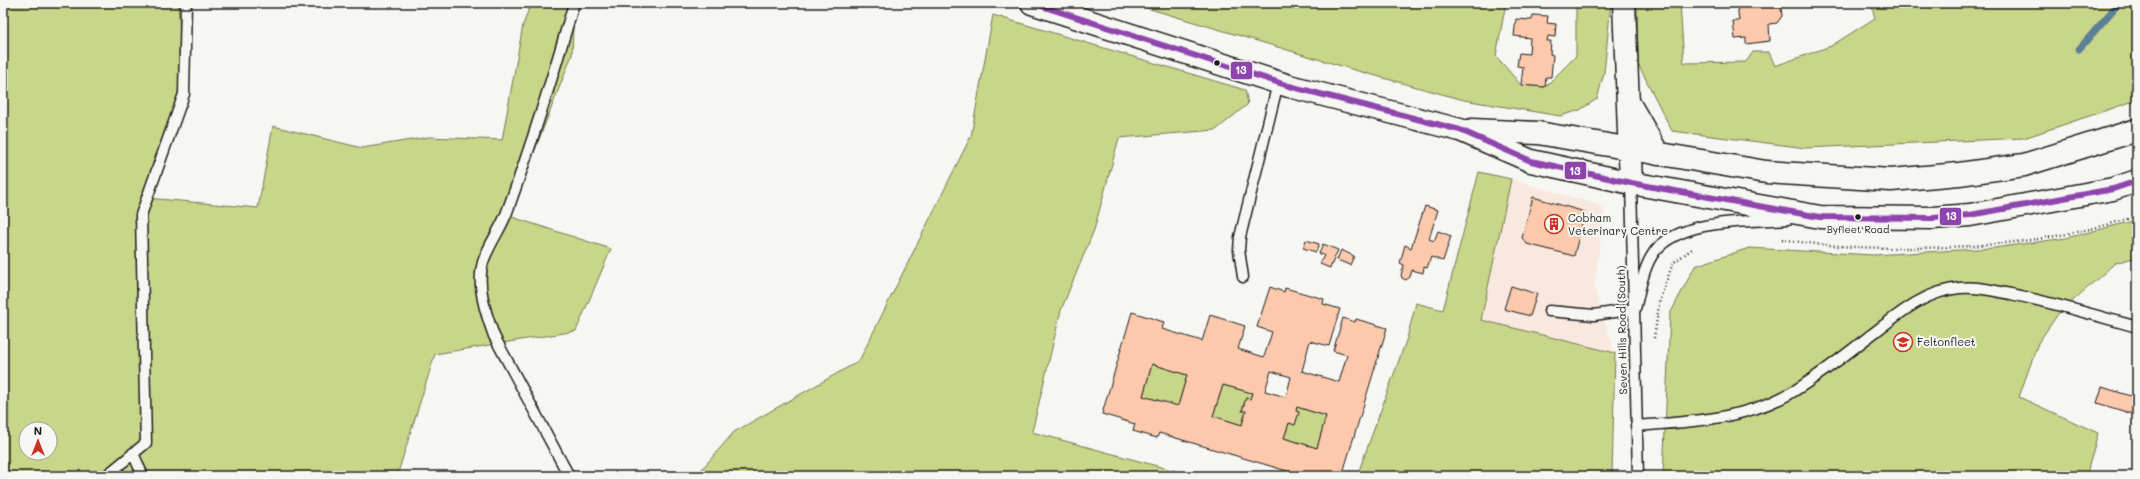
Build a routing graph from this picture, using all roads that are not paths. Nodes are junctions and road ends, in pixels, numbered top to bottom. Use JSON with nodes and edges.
{"nodes":[{"id":1,"x":186,"y":3,"type":"edge"},
{"id":2,"x":574,"y":3,"type":"edge"},
{"id":3,"x":1032,"y":3,"type":"edge"},
{"id":4,"x":1624,"y":3,"type":"edge"},
{"id":5,"x":1278,"y":83,"type":"junction"},
{"id":6,"x":1629,"y":102,"type":"junction"},
{"id":7,"x":1460,"y":130,"type":"junction"},
{"id":8,"x":2137,"y":130,"type":"edge"},
{"id":9,"x":1630,"y":149,"type":"junction"},
{"id":10,"x":1658,"y":154,"type":"junction"},
{"id":11,"x":2137,"y":181,"type":"edge"},
{"id":12,"x":1631,"y":183,"type":"junction"},
{"id":13,"x":1820,"y":217,"type":"junction"},
{"id":14,"x":1243,"y":277,"type":"dead end"},
{"id":15,"x":1635,"y":308,"type":"junction"},
{"id":16,"x":1549,"y":311,"type":"dead end"},
{"id":17,"x":2137,"y":327,"type":"edge"},
{"id":18,"x":1636,"y":426,"type":"junction"},
{"id":19,"x":134,"y":453,"type":"junction"},
{"id":20,"x":106,"y":476,"type":"edge"},
{"id":21,"x":143,"y":476,"type":"edge"},
{"id":22,"x":569,"y":476,"type":"edge"},
{"id":23,"x":1638,"y":476,"type":"edge"}],
"edges":[{"from":1,"to":19,"type":"lane"},
{"from":2,"to":22,"type":"lane"},
{"from":3,"to":5,"type":"main road"},
{"from":4,"to":6,"type":"main road"},
{"from":5,"to":7,"type":"main road"},
{"from":5,"to":14,"type":"lane"},
{"from":6,"to":9,"type":"main road"},
{"from":6,"to":10,"type":"main road"},
{"from":7,"to":9,"type":"main road"},
{"from":7,"to":12,"type":"main road"},
{"from":8,"to":10,"type":"main road"},
{"from":9,"to":10,"type":"main road"},
{"from":9,"to":12,"type":"main road"},
{"from":11,"to":13,"type":"main road"},
{"from":12,"to":13,"type":"main road"},
{"from":12,"to":15,"type":"lane","name":"Seven Hills Road (South)"},
{"from":13,"to":15,"type":"lane"},
{"from":15,"to":16,"type":"lane"},
{"from":15,"to":18,"type":"lane","name":"Seven Hills Road (South)"},
{"from":17,"to":18,"type":"lane"},
{"from":18,"to":23,"type":"lane","name":"Seven Hills Road (South)"},
{"from":19,"to":20,"type":"lane"},
{"from":19,"to":21,"type":"lane"}]}
